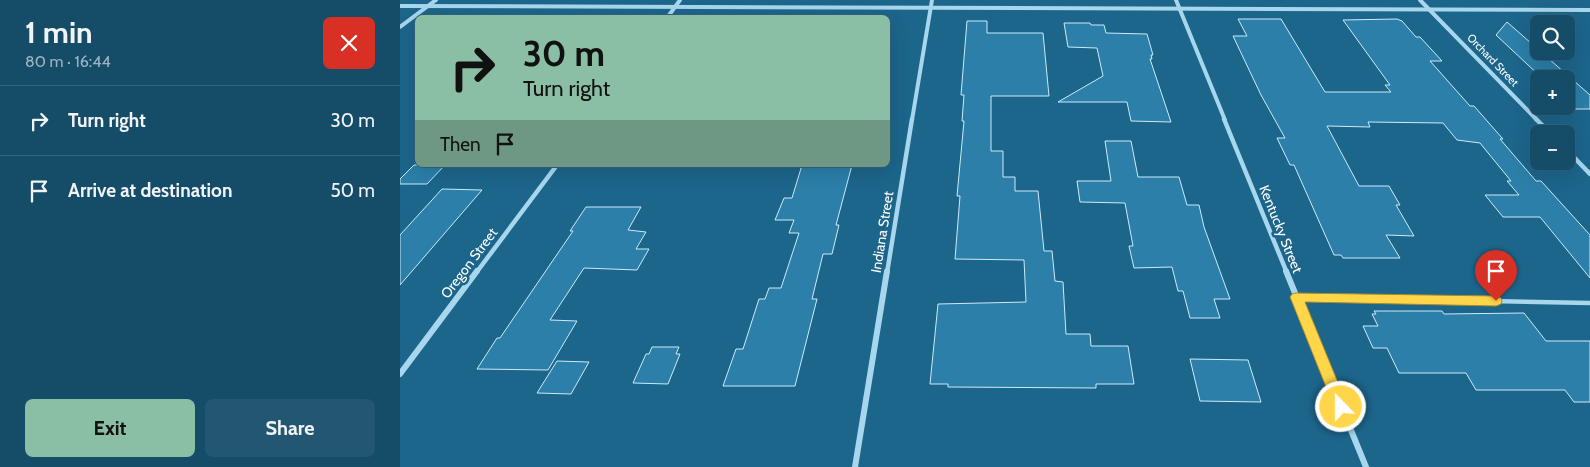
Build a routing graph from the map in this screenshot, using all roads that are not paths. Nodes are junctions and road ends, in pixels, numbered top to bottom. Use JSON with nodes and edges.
{"nodes":[{"id":1,"x":436,"y":0,"type":"edge"},
{"id":2,"x":680,"y":0,"type":"edge"},
{"id":3,"x":932,"y":0,"type":"edge"},
{"id":4,"x":1176,"y":0,"type":"edge"},
{"id":5,"x":1420,"y":0,"type":"edge"},
{"id":6,"x":400,"y":6,"type":"edge"},
{"id":7,"x":429,"y":6,"type":"junction"},
{"id":8,"x":675,"y":7,"type":"junction"},
{"id":9,"x":931,"y":8,"type":"junction"},
{"id":10,"x":1180,"y":8,"type":"junction"},
{"id":11,"x":1430,"y":10,"type":"junction"},
{"id":12,"x":1590,"y":10,"type":"edge"},
{"id":13,"x":417,"y":15,"type":"edge"},
{"id":14,"x":669,"y":15,"type":"edge"},
{"id":15,"x":415,"y":16,"type":"edge"},
{"id":16,"x":400,"y":27,"type":"edge"},
{"id":17,"x":1542,"y":125,"type":"edge"},
{"id":18,"x":1575,"y":158,"type":"edge"},
{"id":19,"x":555,"y":167,"type":"edge"},
{"id":20,"x":1590,"y":174,"type":"edge"},
{"id":21,"x":1296,"y":297,"type":"junction"},
{"id":22,"x":1590,"y":302,"type":"edge"},
{"id":23,"x":400,"y":374,"type":"edge"},
{"id":24,"x":855,"y":467,"type":"edge"},
{"id":25,"x":1366,"y":467,"type":"edge"}],
"edges":[{"from":1,"to":7,"type":"street"},
{"from":2,"to":8,"type":"street"},
{"from":3,"to":9,"type":"street","name":"Indiana Street"},
{"from":4,"to":10,"type":"street","name":"Kentucky Street"},
{"from":5,"to":11,"type":"street","name":"Orchard Street"},
{"from":6,"to":7,"type":"street"},
{"from":7,"to":8,"type":"street"},
{"from":7,"to":13,"type":"street"},
{"from":8,"to":9,"type":"street"},
{"from":8,"to":14,"type":"street"},
{"from":9,"to":10,"type":"street"},
{"from":9,"to":24,"type":"street","name":"Indiana Street"},
{"from":10,"to":11,"type":"street"},
{"from":10,"to":21,"type":"street","name":"Kentucky Street"},
{"from":11,"to":12,"type":"street"},
{"from":11,"to":17,"type":"street","name":"Orchard Street"},
{"from":15,"to":16,"type":"street"},
{"from":18,"to":20,"type":"street"},
{"from":19,"to":23,"type":"street","name":"Oregon Street"},
{"from":21,"to":22,"type":"lane"},
{"from":21,"to":25,"type":"street","name":"Kentucky Street"}]}
